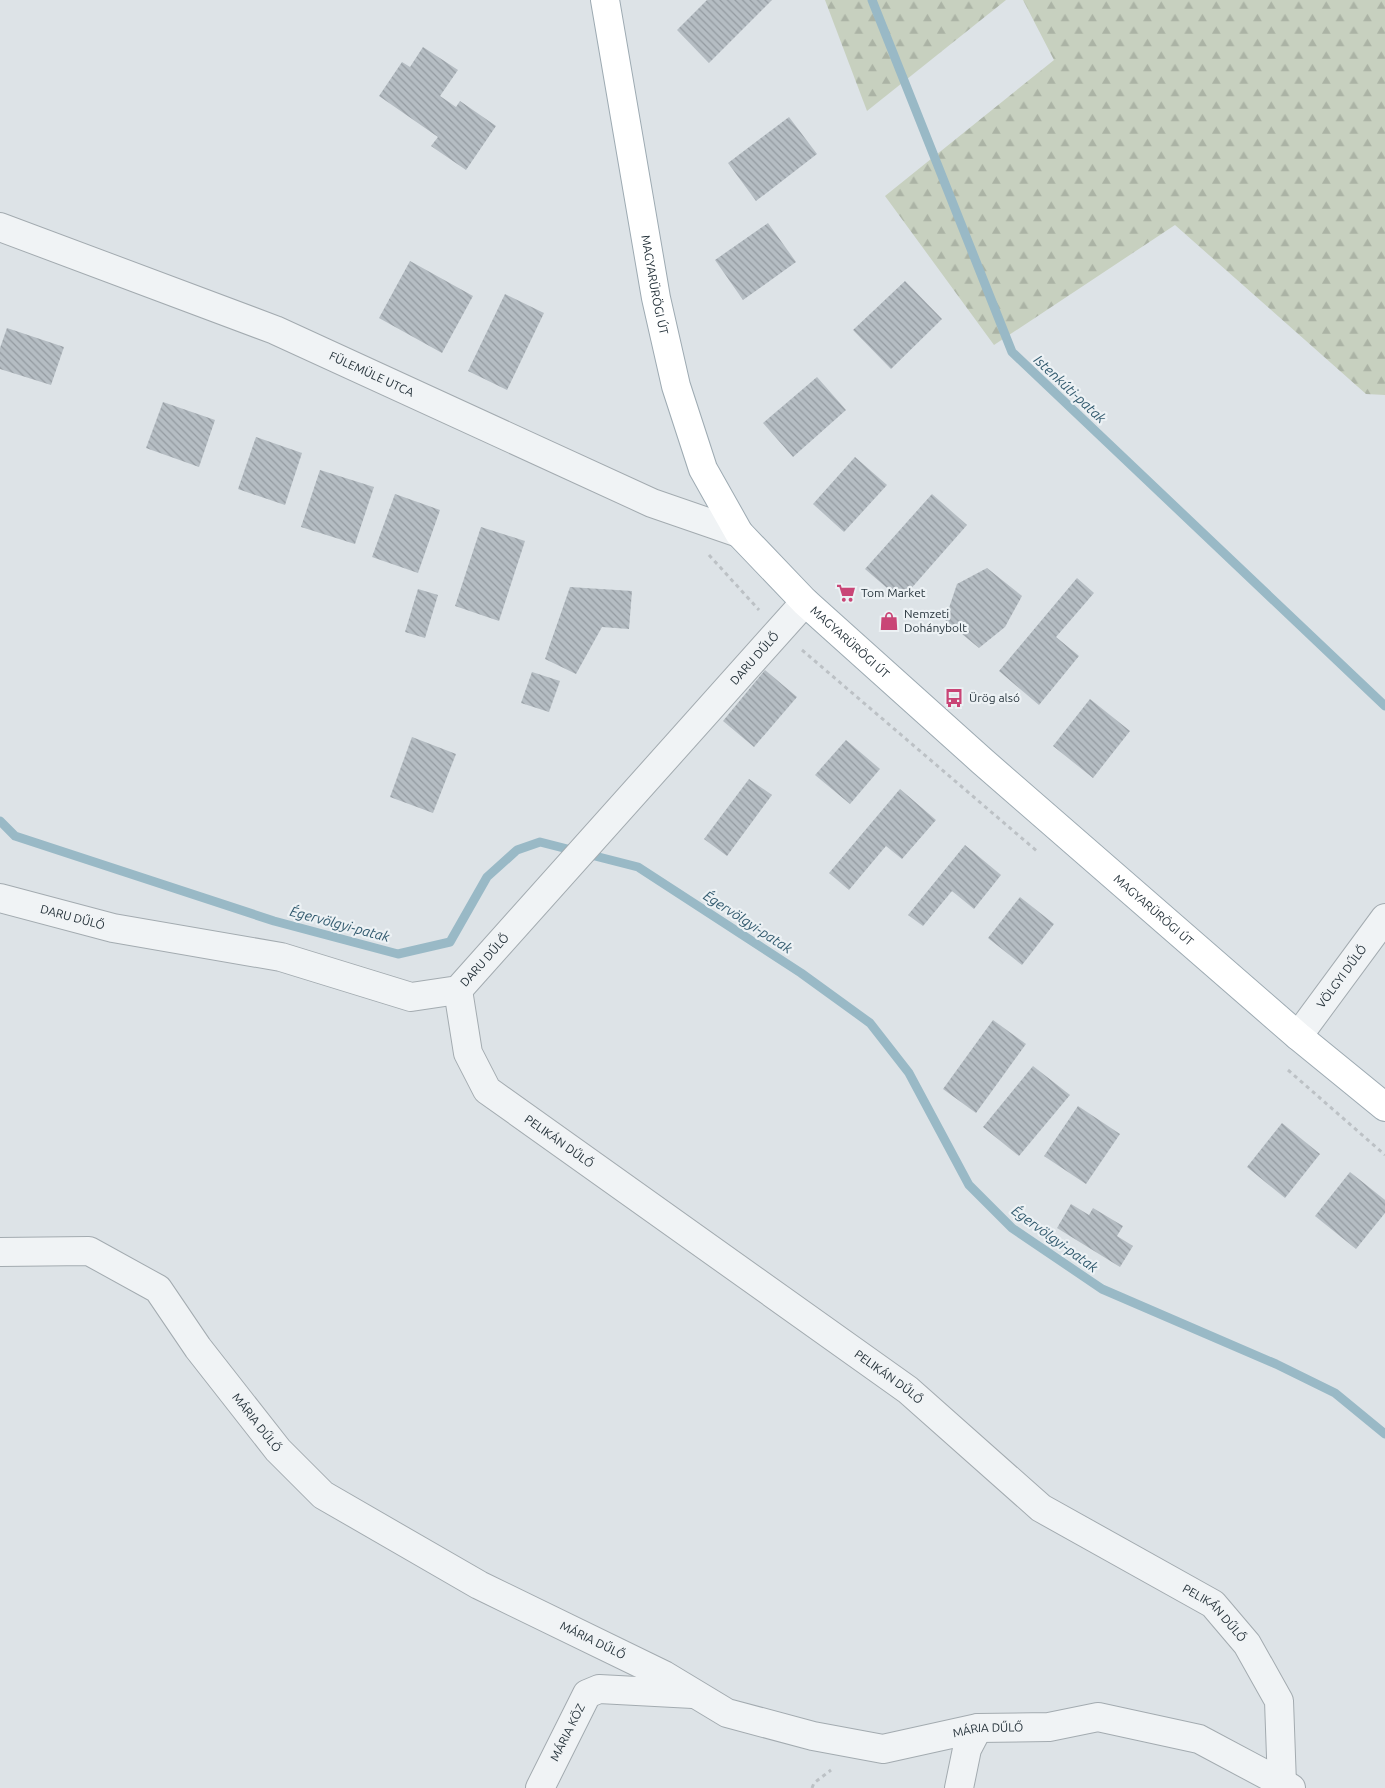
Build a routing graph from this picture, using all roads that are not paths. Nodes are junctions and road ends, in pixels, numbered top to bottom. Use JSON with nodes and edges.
{"nodes":[{"id":1,"x":605,"y":0,"type":"edge"},
{"id":2,"x":0,"y":227,"type":"edge"},
{"id":3,"x":739,"y":533,"type":"junction"},
{"id":4,"x":804,"y":602,"type":"junction"},
{"id":5,"x":0,"y":898,"type":"edge"},
{"id":6,"x":1385,"y":918,"type":"edge"},
{"id":7,"x":458,"y":990,"type":"junction"},
{"id":8,"x":1298,"y":1036,"type":"junction"},
{"id":9,"x":1385,"y":1107,"type":"edge"},
{"id":10,"x":0,"y":1252,"type":"edge"},
{"id":11,"x":697,"y":1695,"type":"junction"},
{"id":12,"x":978,"y":1728,"type":"junction"},
{"id":13,"x":1287,"y":1786,"type":"edge"},
{"id":14,"x":540,"y":1788,"type":"edge"},
{"id":15,"x":959,"y":1788,"type":"edge"}],
"edges":[{"from":1,"to":3,"type":"main road","name":"MAGYARÜRÖGI ÚT"},
{"from":2,"to":3,"type":"street","name":"FÜLEMÜLE UTCA"},
{"from":3,"to":4,"type":"main road","name":"MAGYARÜRÖGI ÚT"},
{"from":4,"to":7,"type":"street","name":"DARU DŰLŐ"},
{"from":4,"to":8,"type":"main road","name":"MAGYARÜRÖGI ÚT"},
{"from":5,"to":7,"type":"street","name":"DARU DŰLŐ"},
{"from":6,"to":8,"type":"street","name":"VÖLGYI DŰLŐ"},
{"from":7,"to":13,"type":"street","name":"PELIKÁN DŰLŐ"},
{"from":8,"to":9,"type":"main road","name":"MAGYARÜRÖGI ÚT"},
{"from":10,"to":11,"type":"street","name":"MÁRIA DŰLŐ"},
{"from":11,"to":12,"type":"street","name":"MÁRIA DŰLŐ"},
{"from":11,"to":14,"type":"street","name":"MÁRIA KÖZ"},
{"from":12,"to":13,"type":"street","name":"MÁRIA DŰLŐ"},
{"from":12,"to":15,"type":"street"}]}
